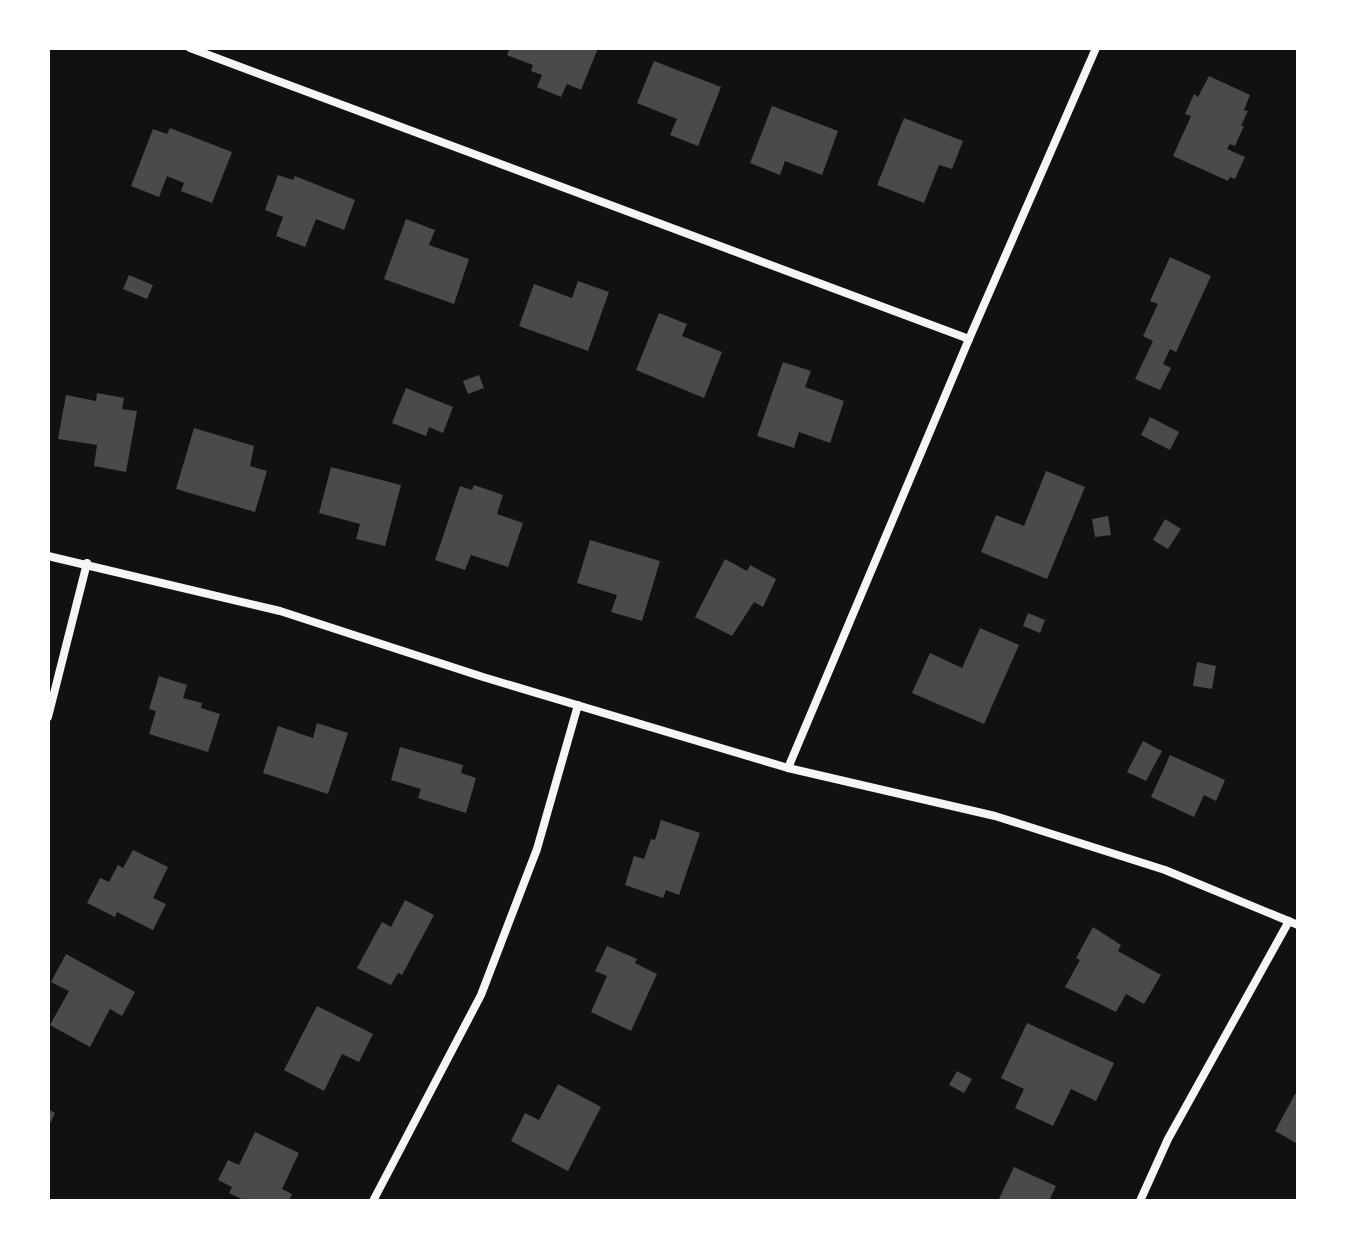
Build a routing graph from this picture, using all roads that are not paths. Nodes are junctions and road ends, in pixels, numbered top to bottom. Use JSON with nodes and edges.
{"nodes":[{"id":1,"x":190,"y":48,"type":"edge"},
{"id":2,"x":1096,"y":48,"type":"edge"},
{"id":3,"x":969,"y":339,"type":"junction"},
{"id":4,"x":48,"y":556,"type":"edge"},
{"id":5,"x":87,"y":563,"type":"junction"},
{"id":6,"x":578,"y":705,"type":"junction"},
{"id":7,"x":48,"y":717,"type":"edge"},
{"id":8,"x":788,"y":768,"type":"junction"},
{"id":9,"x":1289,"y":921,"type":"junction"},
{"id":10,"x":1298,"y":925,"type":"edge"},
{"id":11,"x":373,"y":1201,"type":"edge"},
{"id":12,"x":1140,"y":1201,"type":"edge"}],
"edges":[{"from":1,"to":3,"type":"street"},
{"from":2,"to":3,"type":"street"},
{"from":3,"to":8,"type":"street"},
{"from":4,"to":5,"type":"street"},
{"from":5,"to":6,"type":"street"},
{"from":5,"to":7,"type":"street"},
{"from":6,"to":8,"type":"street"},
{"from":6,"to":11,"type":"street"},
{"from":8,"to":9,"type":"street"},
{"from":9,"to":10,"type":"street"},
{"from":9,"to":12,"type":"street"}]}
